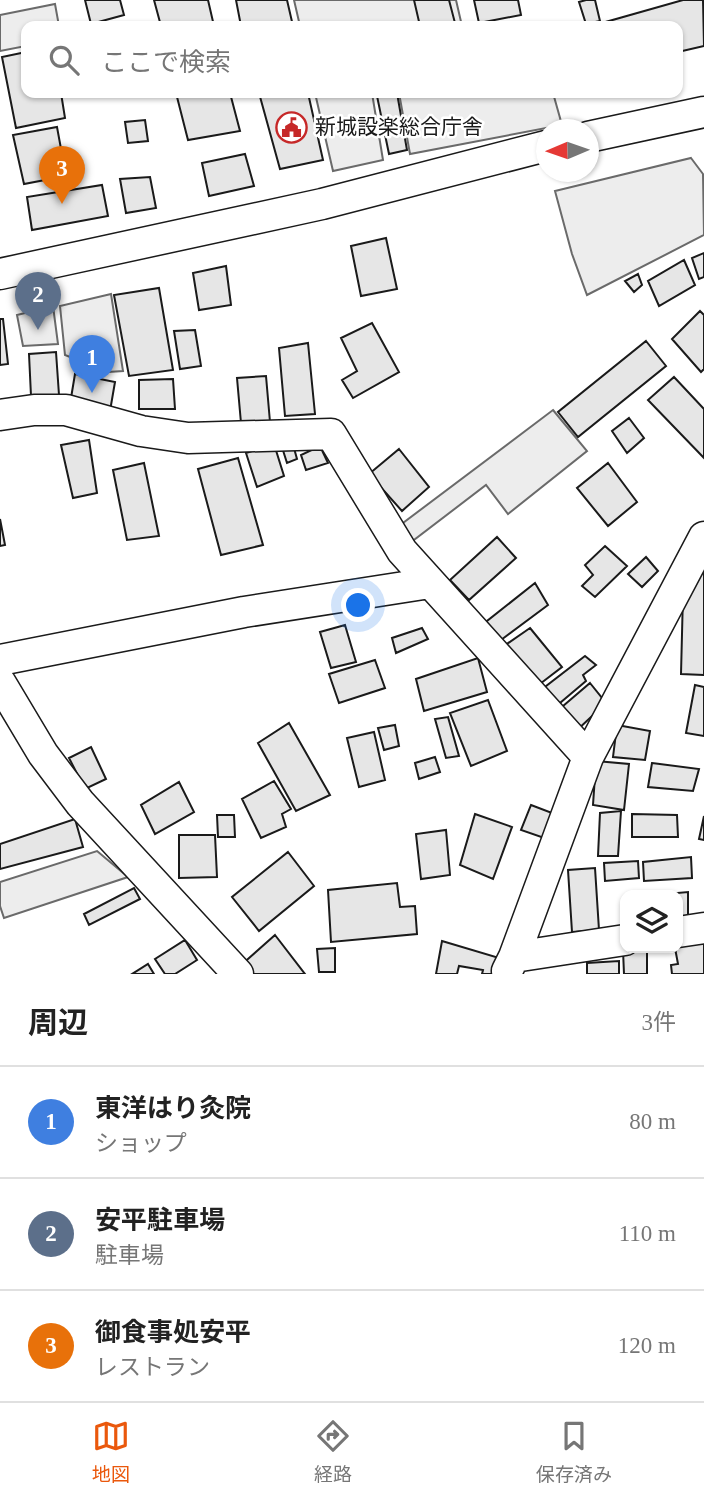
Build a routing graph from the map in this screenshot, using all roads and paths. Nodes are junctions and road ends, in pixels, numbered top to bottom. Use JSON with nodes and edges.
{"nodes":[{"id":1,"x":704,"y":112,"type":"edge"},
{"id":2,"x":599,"y":135,"type":"edge"},
{"id":3,"x":536,"y":149,"type":"edge"},
{"id":4,"x":0,"y":274,"type":"edge"},
{"id":5,"x":0,"y":415,"type":"edge"},
{"id":6,"x":704,"y":537,"type":"edge"},
{"id":7,"x":430,"y":583,"type":"junction"},
{"id":8,"x":0,"y":660,"type":"edge"},
{"id":9,"x":0,"y":682,"type":"edge"},
{"id":10,"x":588,"y":757,"type":"junction"},
{"id":11,"x":704,"y":928,"type":"edge"},
{"id":12,"x":683,"y":931,"type":"edge"},
{"id":13,"x":620,"y":941,"type":"edge"},
{"id":14,"x":510,"y":966,"type":"edge"},
{"id":15,"x":238,"y":974,"type":"edge"}],
"edges":[{"from":1,"to":2,"type":"street"},
{"from":3,"to":4,"type":"street"},
{"from":5,"to":7,"type":"street"},
{"from":6,"to":10,"type":"street"},
{"from":7,"to":8,"type":"street"},
{"from":7,"to":10,"type":"street"},
{"from":9,"to":15,"type":"street"},
{"from":10,"to":14,"type":"street"},
{"from":11,"to":12,"type":"street"},
{"from":13,"to":14,"type":"street"}]}
